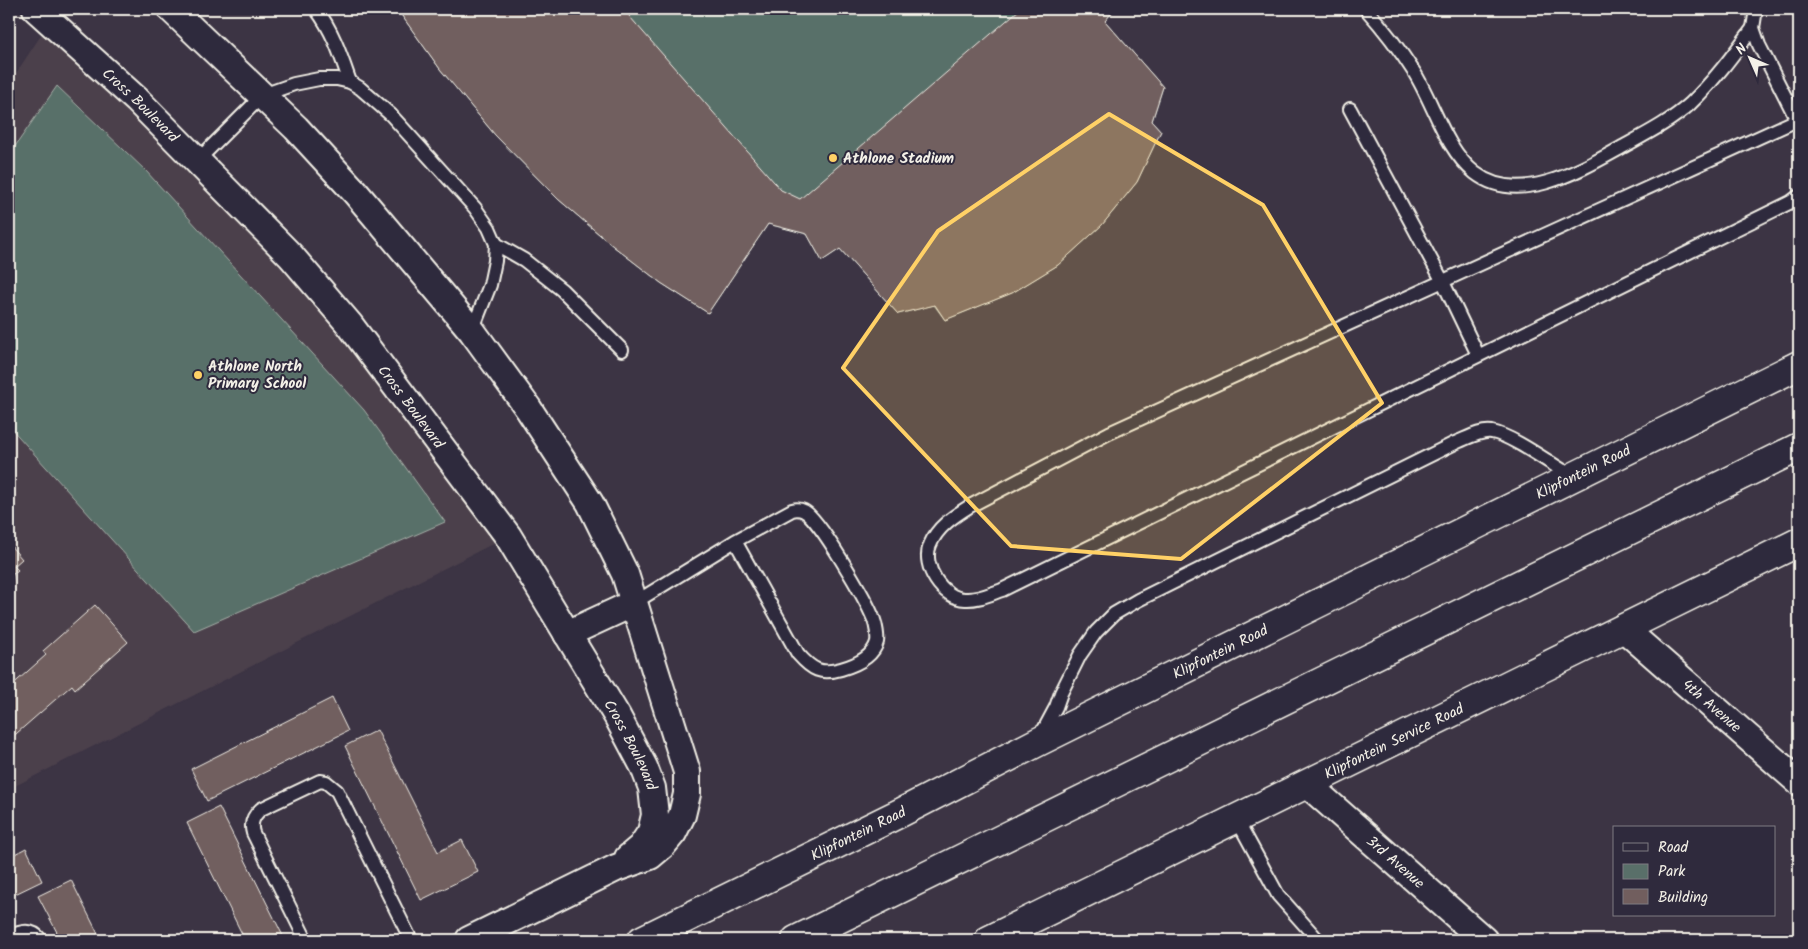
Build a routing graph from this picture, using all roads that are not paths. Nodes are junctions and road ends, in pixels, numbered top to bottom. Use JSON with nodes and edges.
{"nodes":[{"id":1,"x":36,"y":9,"type":"edge"},
{"id":2,"x":171,"y":9,"type":"edge"},
{"id":3,"x":316,"y":9,"type":"edge"},
{"id":4,"x":1366,"y":9,"type":"edge"},
{"id":5,"x":1756,"y":9,"type":"edge"},
{"id":6,"x":1753,"y":28,"type":"junction"},
{"id":7,"x":350,"y":82,"type":"junction"},
{"id":8,"x":263,"y":95,"type":"junction"},
{"id":9,"x":1350,"y":109,"type":"dead end"},
{"id":10,"x":1798,"y":122,"type":"edge"},
{"id":11,"x":197,"y":161,"type":"junction"},
{"id":12,"x":1799,"y":196,"type":"edge"},
{"id":13,"x":496,"y":244,"type":"junction"},
{"id":14,"x":1443,"y":282,"type":"junction"},
{"id":15,"x":472,"y":332,"type":"junction"},
{"id":16,"x":622,"y":350,"type":"dead end"},
{"id":17,"x":1478,"y":355,"type":"junction"},
{"id":18,"x":1799,"y":365,"type":"edge"},
{"id":19,"x":1799,"y":447,"type":"edge"},
{"id":20,"x":1574,"y":477,"type":"junction"},
{"id":21,"x":735,"y":541,"type":"junction"},
{"id":22,"x":1799,"y":542,"type":"edge"},
{"id":23,"x":634,"y":603,"type":"junction"},
{"id":24,"x":1623,"y":628,"type":"junction"},
{"id":25,"x":567,"y":634,"type":"junction"},
{"id":26,"x":1038,"y":742,"type":"junction"},
{"id":27,"x":1799,"y":782,"type":"edge"},
{"id":28,"x":1307,"y":784,"type":"junction"},
{"id":29,"x":1236,"y":818,"type":"junction"},
{"id":30,"x":616,"y":868,"type":"junction"},
{"id":31,"x":9,"y":937,"type":"edge"},
{"id":32,"x":41,"y":940,"type":"edge"},
{"id":33,"x":306,"y":940,"type":"edge"},
{"id":34,"x":411,"y":940,"type":"edge"},
{"id":35,"x":468,"y":940,"type":"edge"},
{"id":36,"x":642,"y":940,"type":"edge"},
{"id":37,"x":796,"y":940,"type":"edge"},
{"id":38,"x":991,"y":940,"type":"edge"},
{"id":39,"x":1318,"y":940,"type":"edge"},
{"id":40,"x":1484,"y":940,"type":"edge"}],
"edges":[{"from":1,"to":11,"type":"street","name":"Cross Boulevard"},
{"from":2,"to":8,"type":"street","name":"Cross Boulevard"},
{"from":3,"to":7,"type":"lane"},
{"from":4,"to":6,"type":"lane"},
{"from":5,"to":6,"type":"lane"},
{"from":6,"to":10,"type":"lane"},
{"from":7,"to":8,"type":"lane"},
{"from":7,"to":13,"type":"lane"},
{"from":8,"to":11,"type":"lane"},
{"from":8,"to":15,"type":"street","name":"Cross Boulevard"},
{"from":9,"to":14,"type":"lane"},
{"from":10,"to":14,"type":"lane"},
{"from":11,"to":25,"type":"street","name":"Cross Boulevard"},
{"from":12,"to":17,"type":"lane"},
{"from":13,"to":15,"type":"lane"},
{"from":13,"to":16,"type":"lane"},
{"from":14,"to":17,"type":"lane"},
{"from":14,"to":17,"type":"lane"},
{"from":15,"to":23,"type":"street","name":"Cross Boulevard"},
{"from":18,"to":20,"type":"main road","name":"Klipfontein Road"},
{"from":19,"to":37,"type":"main road"},
{"from":20,"to":26,"type":"main road","name":"Klipfontein Road"},
{"from":20,"to":26,"type":"lane"},
{"from":21,"to":21,"type":"lane"},
{"from":21,"to":23,"type":"lane"},
{"from":22,"to":24,"type":"main road","name":"Klipfontein Service Road"},
{"from":23,"to":25,"type":"street"},
{"from":23,"to":30,"type":"street","name":"Cross Boulevard"},
{"from":24,"to":27,"type":"street","name":"4th Avenue"},
{"from":24,"to":28,"type":"main road","name":"Klipfontein Service Road"},
{"from":25,"to":30,"type":"street","name":"Cross Boulevard"},
{"from":26,"to":36,"type":"main road","name":"Klipfontein Road"},
{"from":28,"to":29,"type":"main road","name":"Klipfontein Service Road"},
{"from":28,"to":40,"type":"street","name":"3rd Avenue"},
{"from":29,"to":38,"type":"main road","name":"Klipfontein Service Road"},
{"from":29,"to":39,"type":"lane"},
{"from":30,"to":35,"type":"street","name":"Cross Boulevard"},
{"from":31,"to":32,"type":"lane"},
{"from":33,"to":34,"type":"lane"}]}
